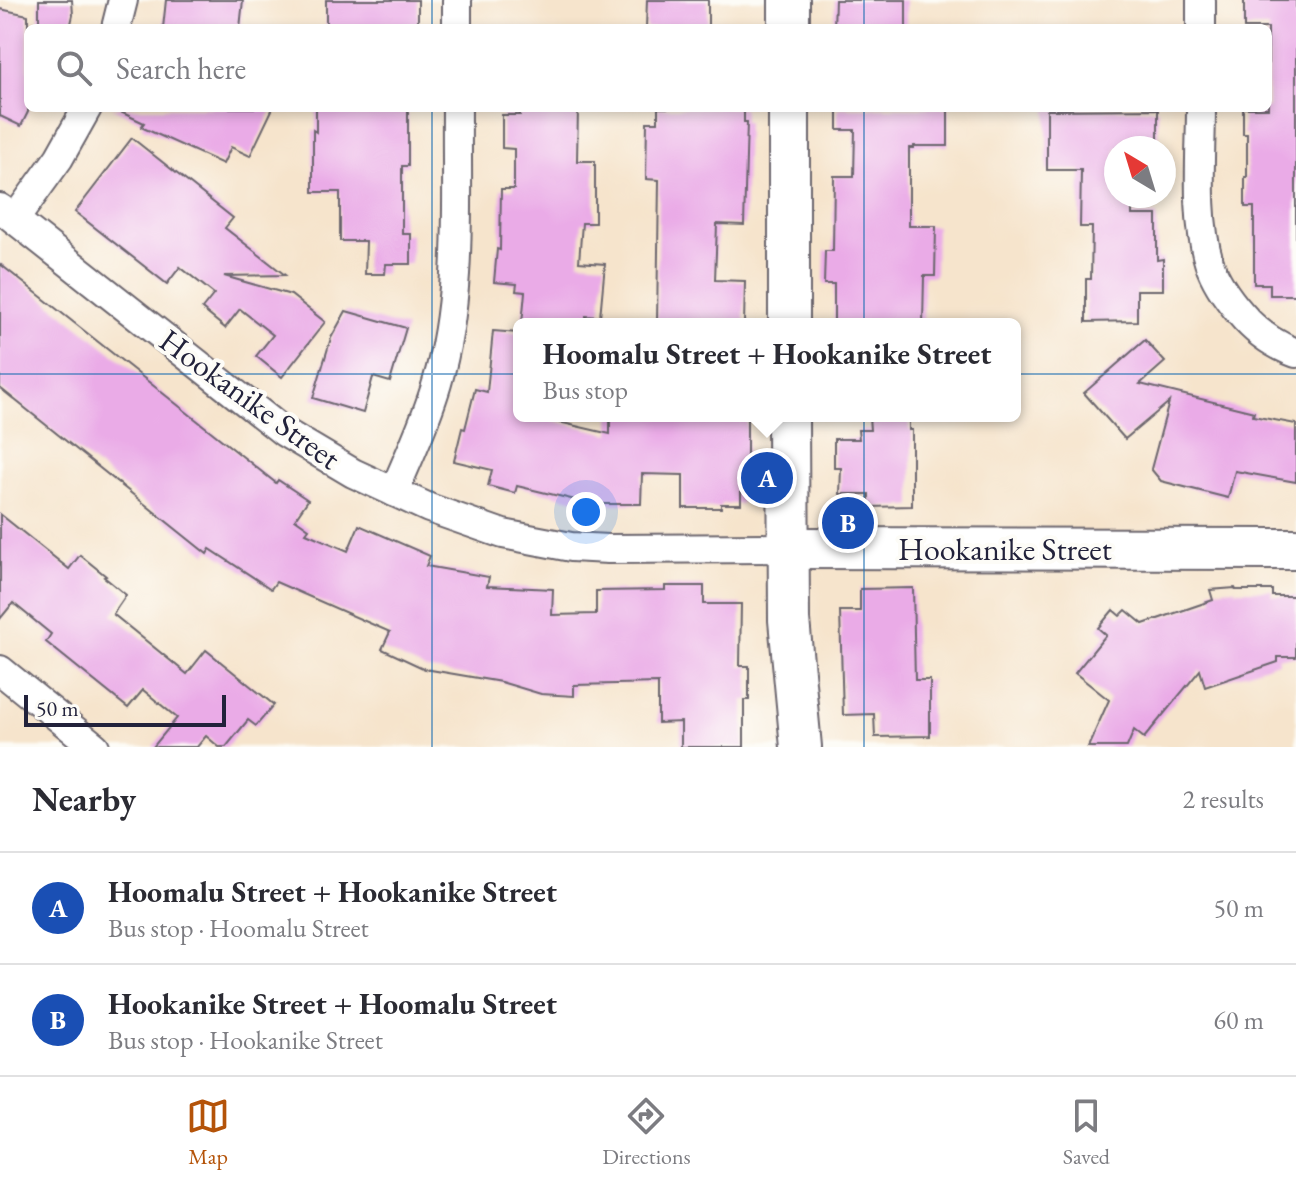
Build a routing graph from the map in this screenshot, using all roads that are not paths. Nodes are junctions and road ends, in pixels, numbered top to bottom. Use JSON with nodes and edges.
{"nodes":[{"id":1,"x":123,"y":0,"type":"edge"},
{"id":2,"x":457,"y":0,"type":"edge"},
{"id":3,"x":789,"y":0,"type":"edge"},
{"id":4,"x":1201,"y":0,"type":"edge"},
{"id":5,"x":117,"y":24,"type":"edge"},
{"id":6,"x":457,"y":24,"type":"edge"},
{"id":7,"x":789,"y":24,"type":"edge"},
{"id":8,"x":1201,"y":24,"type":"edge"},
{"id":9,"x":85,"y":112,"type":"edge"},
{"id":10,"x":457,"y":112,"type":"edge"},
{"id":11,"x":789,"y":112,"type":"edge"},
{"id":12,"x":1201,"y":112,"type":"edge"},
{"id":13,"x":8,"y":214,"type":"edge"},
{"id":14,"x":789,"y":318,"type":"edge"},
{"id":15,"x":1296,"y":353,"type":"edge"},
{"id":16,"x":788,"y":422,"type":"edge"},
{"id":17,"x":394,"y":492,"type":"junction"},
{"id":18,"x":788,"y":548,"type":"junction"},
{"id":19,"x":1296,"y":549,"type":"edge"},
{"id":20,"x":0,"y":670,"type":"edge"},
{"id":21,"x":95,"y":747,"type":"edge"},
{"id":22,"x":801,"y":747,"type":"edge"}],
"edges":[{"from":1,"to":5,"type":"street"},
{"from":2,"to":6,"type":"street"},
{"from":3,"to":7,"type":"street"},
{"from":4,"to":8,"type":"street"},
{"from":9,"to":13,"type":"street"},
{"from":10,"to":17,"type":"street"},
{"from":11,"to":14,"type":"street"},
{"from":12,"to":15,"type":"street"},
{"from":13,"to":17,"type":"street","name":"Hookanike Street"},
{"from":16,"to":18,"type":"street"},
{"from":17,"to":18,"type":"street","name":"Hookanike Street"},
{"from":18,"to":19,"type":"street","name":"Hookanike Street"},
{"from":18,"to":22,"type":"street"},
{"from":20,"to":21,"type":"street"}]}
